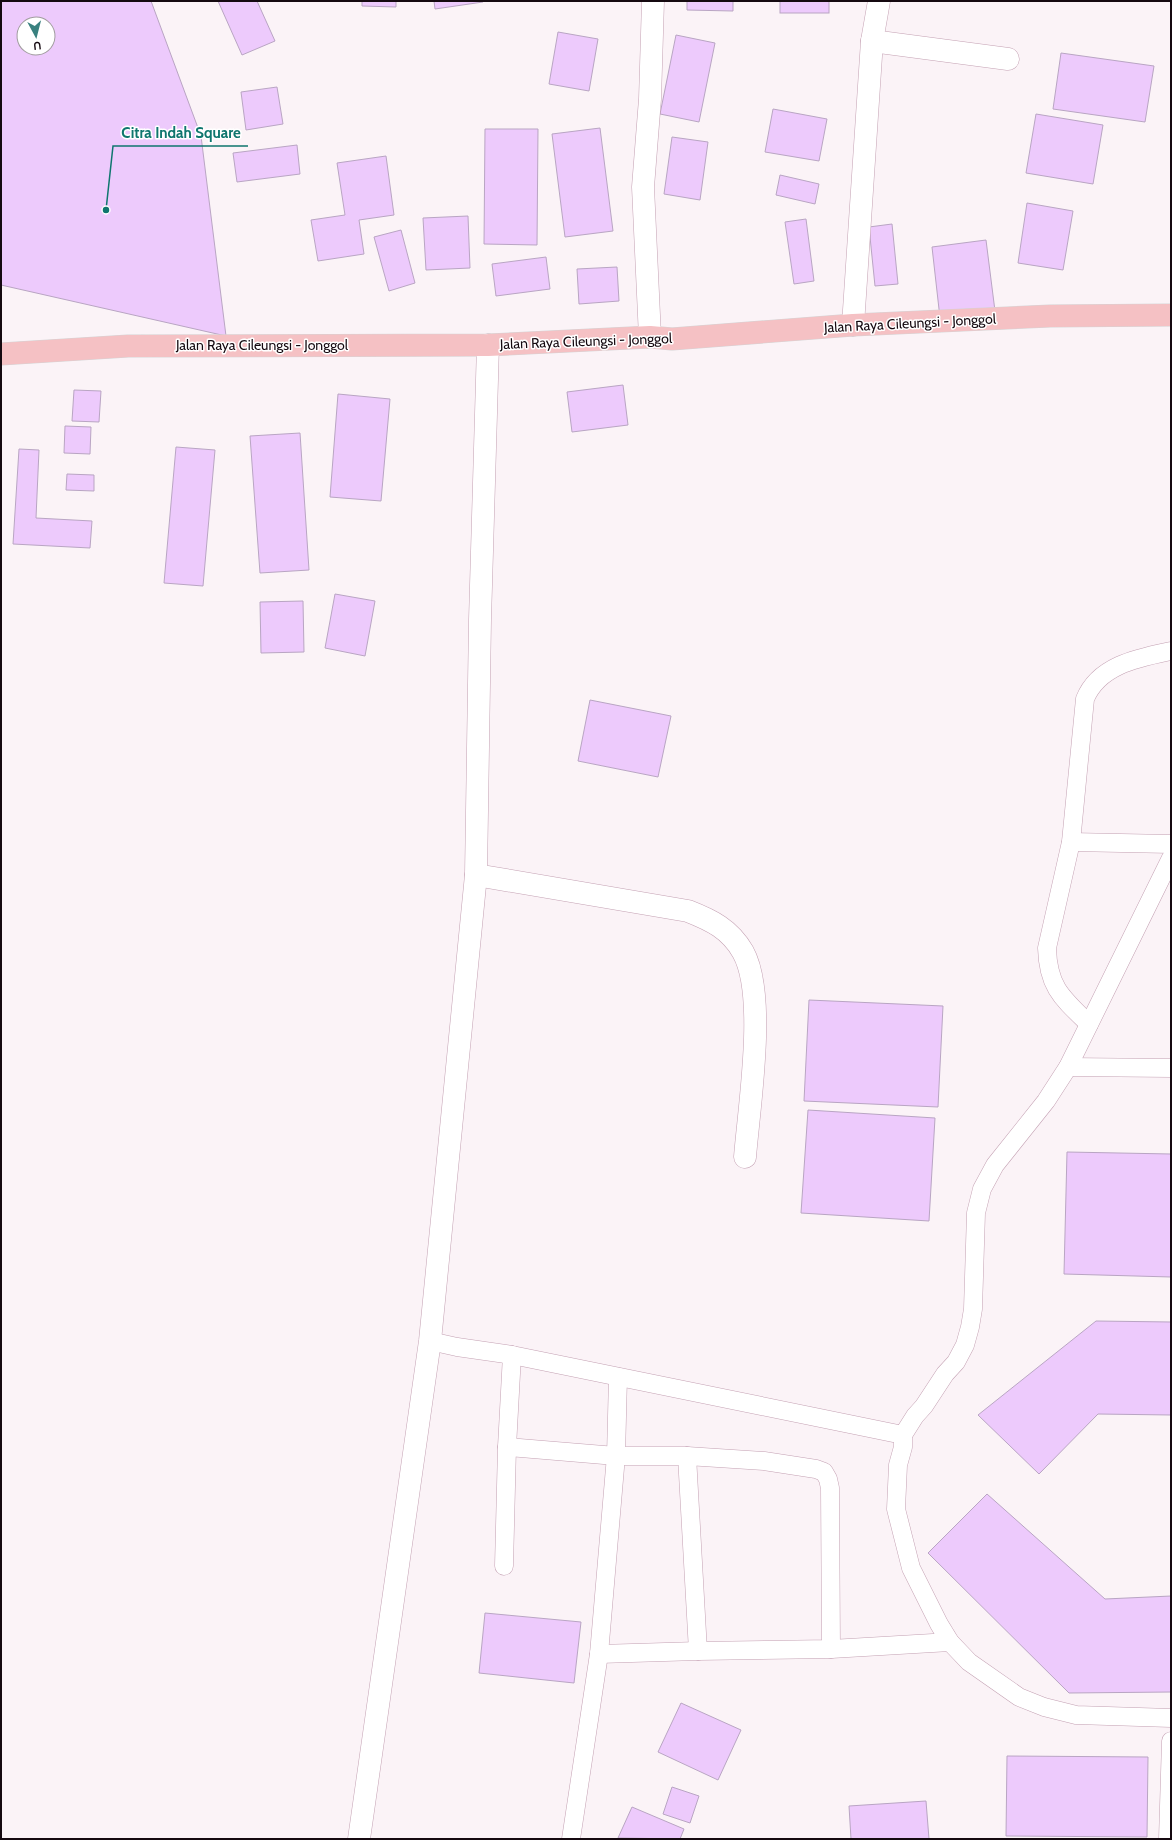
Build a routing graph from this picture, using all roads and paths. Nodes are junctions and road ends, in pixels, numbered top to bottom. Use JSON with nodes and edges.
{"nodes":[{"id":1,"x":653,"y":1,"type":"edge"},
{"id":2,"x":879,"y":1,"type":"edge"},
{"id":3,"x":872,"y":41,"type":"junction"},
{"id":4,"x":1008,"y":59,"type":"dead end"},
{"id":5,"x":1171,"y":315,"type":"edge"},
{"id":6,"x":853,"y":325,"type":"junction"},
{"id":7,"x":650,"y":337,"type":"junction"},
{"id":8,"x":488,"y":345,"type":"junction"},
{"id":9,"x":1,"y":354,"type":"edge"},
{"id":10,"x":1171,"y":651,"type":"edge"},
{"id":11,"x":1071,"y":842,"type":"junction"},
{"id":12,"x":1171,"y":844,"type":"edge"},
{"id":13,"x":1171,"y":858,"type":"edge"},
{"id":14,"x":476,"y":875,"type":"junction"},
{"id":15,"x":1089,"y":1024,"type":"junction"},
{"id":16,"x":1068,"y":1067,"type":"junction"},
{"id":17,"x":1171,"y":1068,"type":"edge"},
{"id":18,"x":745,"y":1157,"type":"dead end"},
{"id":19,"x":430,"y":1341,"type":"junction"},
{"id":20,"x":512,"y":1355,"type":"junction"},
{"id":21,"x":618,"y":1377,"type":"junction"},
{"id":22,"x":903,"y":1435,"type":"junction"},
{"id":23,"x":508,"y":1447,"type":"junction"},
{"id":24,"x":616,"y":1456,"type":"junction"},
{"id":25,"x":687,"y":1456,"type":"junction"},
{"id":26,"x":504,"y":1566,"type":"dead end"},
{"id":27,"x":950,"y":1642,"type":"junction"},
{"id":28,"x":831,"y":1649,"type":"junction"},
{"id":29,"x":698,"y":1651,"type":"junction"},
{"id":30,"x":599,"y":1654,"type":"junction"},
{"id":31,"x":1171,"y":1718,"type":"edge"},
{"id":32,"x":1171,"y":1741,"type":"edge"},
{"id":33,"x":359,"y":1839,"type":"edge"},
{"id":34,"x":571,"y":1839,"type":"edge"},
{"id":35,"x":1168,"y":1839,"type":"edge"}],
"edges":[{"from":1,"to":7,"type":"street"},
{"from":2,"to":3,"type":"street"},
{"from":3,"to":4,"type":"street"},
{"from":3,"to":6,"type":"street"},
{"from":5,"to":6,"type":"main road","name":"Jalan Raya Cileungsi - Jonggol"},
{"from":6,"to":7,"type":"main road","name":"Jalan Raya Cileungsi - Jonggol"},
{"from":7,"to":8,"type":"main road","name":"Jalan Raya Cileungsi - Jonggol"},
{"from":8,"to":9,"type":"main road","name":"Jalan Raya Cileungsi - Jonggol"},
{"from":8,"to":14,"type":"street"},
{"from":10,"to":11,"type":"lane"},
{"from":11,"to":12,"type":"lane"},
{"from":11,"to":15,"type":"lane"},
{"from":13,"to":15,"type":"lane"},
{"from":14,"to":18,"type":"street"},
{"from":14,"to":19,"type":"street"},
{"from":15,"to":16,"type":"lane"},
{"from":16,"to":17,"type":"lane"},
{"from":16,"to":22,"type":"lane"},
{"from":19,"to":20,"type":"lane"},
{"from":19,"to":33,"type":"street"},
{"from":20,"to":21,"type":"lane"},
{"from":20,"to":23,"type":"lane"},
{"from":21,"to":22,"type":"lane"},
{"from":21,"to":24,"type":"lane"},
{"from":22,"to":27,"type":"lane"},
{"from":23,"to":24,"type":"lane"},
{"from":23,"to":26,"type":"lane"},
{"from":24,"to":25,"type":"lane"},
{"from":24,"to":30,"type":"lane"},
{"from":25,"to":28,"type":"lane"},
{"from":25,"to":29,"type":"lane"},
{"from":27,"to":28,"type":"lane"},
{"from":27,"to":31,"type":"lane"},
{"from":28,"to":29,"type":"lane"},
{"from":29,"to":30,"type":"lane"},
{"from":30,"to":34,"type":"lane"},
{"from":32,"to":35,"type":"lane"}]}
